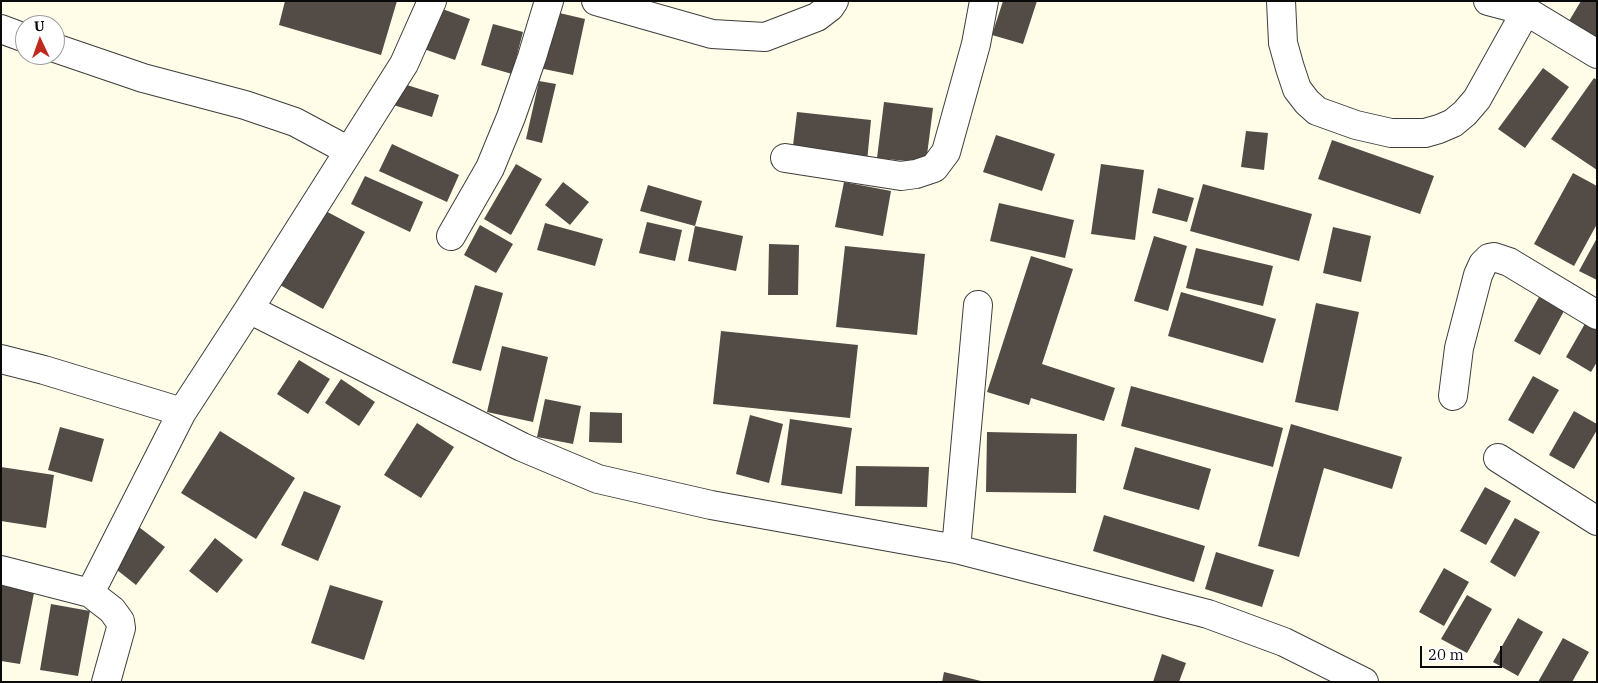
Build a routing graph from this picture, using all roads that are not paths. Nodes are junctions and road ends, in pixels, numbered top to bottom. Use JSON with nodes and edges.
{"nodes":[{"id":1,"x":432,"y":1,"type":"edge"},
{"id":2,"x":549,"y":1,"type":"edge"},
{"id":3,"x":596,"y":1,"type":"edge"},
{"id":4,"x":834,"y":1,"type":"edge"},
{"id":5,"x":984,"y":1,"type":"edge"},
{"id":6,"x":1281,"y":1,"type":"edge"},
{"id":7,"x":1488,"y":1,"type":"edge"},
{"id":8,"x":1526,"y":11,"type":"junction"},
{"id":9,"x":1,"y":29,"type":"edge"},
{"id":10,"x":15,"y":34,"type":"edge"},
{"id":11,"x":65,"y":51,"type":"edge"},
{"id":12,"x":1597,"y":54,"type":"edge"},
{"id":13,"x":349,"y":151,"type":"junction"},
{"id":14,"x":785,"y":158,"type":"dead end"},
{"id":15,"x":451,"y":236,"type":"dead end"},
{"id":16,"x":978,"y":305,"type":"dead end"},
{"id":17,"x":249,"y":309,"type":"junction"},
{"id":18,"x":1597,"y":315,"type":"edge"},
{"id":19,"x":1,"y":360,"type":"edge"},
{"id":20,"x":1453,"y":396,"type":"dead end"},
{"id":21,"x":182,"y":412,"type":"junction"},
{"id":22,"x":1498,"y":458,"type":"dead end"},
{"id":23,"x":1597,"y":521,"type":"edge"},
{"id":24,"x":956,"y":549,"type":"junction"},
{"id":25,"x":1,"y":570,"type":"edge"},
{"id":26,"x":90,"y":593,"type":"junction"},
{"id":27,"x":106,"y":682,"type":"edge"},
{"id":28,"x":1364,"y":682,"type":"edge"}],
"edges":[{"from":1,"to":13,"type":"street"},
{"from":2,"to":15,"type":"street"},
{"from":3,"to":4,"type":"street"},
{"from":5,"to":14,"type":"street"},
{"from":6,"to":8,"type":"street"},
{"from":7,"to":8,"type":"street"},
{"from":8,"to":12,"type":"street"},
{"from":9,"to":10,"type":"street"},
{"from":11,"to":13,"type":"street"},
{"from":13,"to":17,"type":"street"},
{"from":16,"to":24,"type":"street"},
{"from":17,"to":21,"type":"street"},
{"from":17,"to":24,"type":"street"},
{"from":18,"to":20,"type":"street"},
{"from":19,"to":21,"type":"street"},
{"from":21,"to":26,"type":"street"},
{"from":22,"to":23,"type":"street"},
{"from":24,"to":28,"type":"street"},
{"from":25,"to":26,"type":"street"},
{"from":26,"to":27,"type":"street"}]}
